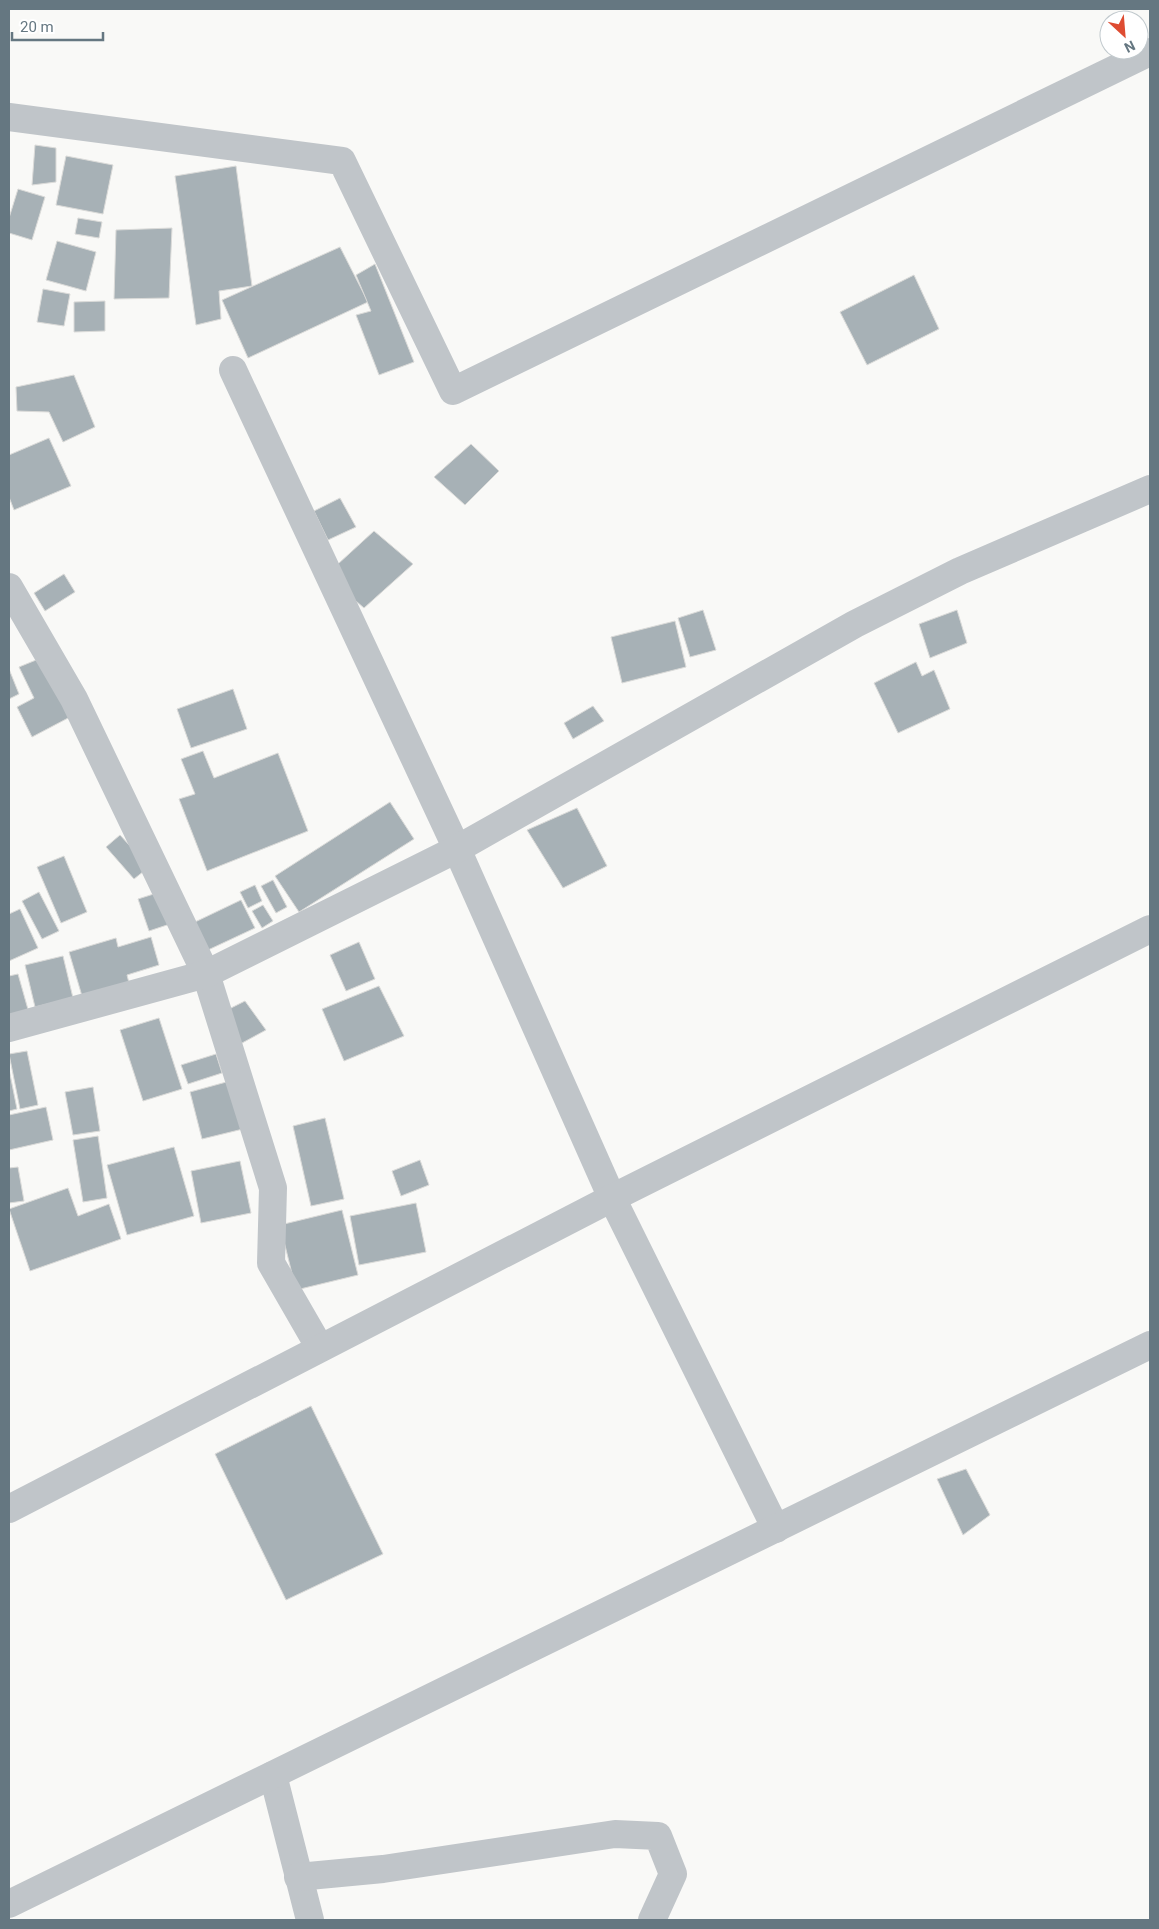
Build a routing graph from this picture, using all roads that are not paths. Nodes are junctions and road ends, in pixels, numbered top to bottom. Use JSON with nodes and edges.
{"nodes":[{"id":1,"x":1150,"y":52,"type":"edge"},
{"id":2,"x":9,"y":117,"type":"edge"},
{"id":3,"x":233,"y":370,"type":"dead end"},
{"id":4,"x":1150,"y":489,"type":"edge"},
{"id":5,"x":9,"y":587,"type":"edge"},
{"id":6,"x":457,"y":849,"type":"junction"},
{"id":7,"x":1150,"y":929,"type":"edge"},
{"id":8,"x":206,"y":974,"type":"junction"},
{"id":9,"x":9,"y":1028,"type":"edge"},
{"id":10,"x":612,"y":1198,"type":"junction"},
{"id":11,"x":1150,"y":1345,"type":"edge"},
{"id":12,"x":320,"y":1348,"type":"junction"},
{"id":13,"x":9,"y":1508,"type":"edge"},
{"id":14,"x":776,"y":1529,"type":"junction"},
{"id":15,"x":274,"y":1775,"type":"junction"},
{"id":16,"x":298,"y":1877,"type":"junction"},
{"id":17,"x":9,"y":1904,"type":"edge"},
{"id":18,"x":310,"y":1920,"type":"edge"},
{"id":19,"x":652,"y":1920,"type":"edge"}],
"edges":[{"from":1,"to":2,"type":"street"},
{"from":3,"to":6,"type":"street"},
{"from":4,"to":6,"type":"street"},
{"from":5,"to":8,"type":"street"},
{"from":6,"to":8,"type":"street"},
{"from":6,"to":10,"type":"street"},
{"from":7,"to":10,"type":"street"},
{"from":8,"to":9,"type":"street"},
{"from":8,"to":12,"type":"street"},
{"from":10,"to":12,"type":"street"},
{"from":10,"to":14,"type":"street"},
{"from":11,"to":14,"type":"street"},
{"from":12,"to":13,"type":"street"},
{"from":14,"to":15,"type":"street"},
{"from":15,"to":16,"type":"street"},
{"from":15,"to":17,"type":"street"},
{"from":16,"to":18,"type":"street"},
{"from":16,"to":19,"type":"street"}]}
